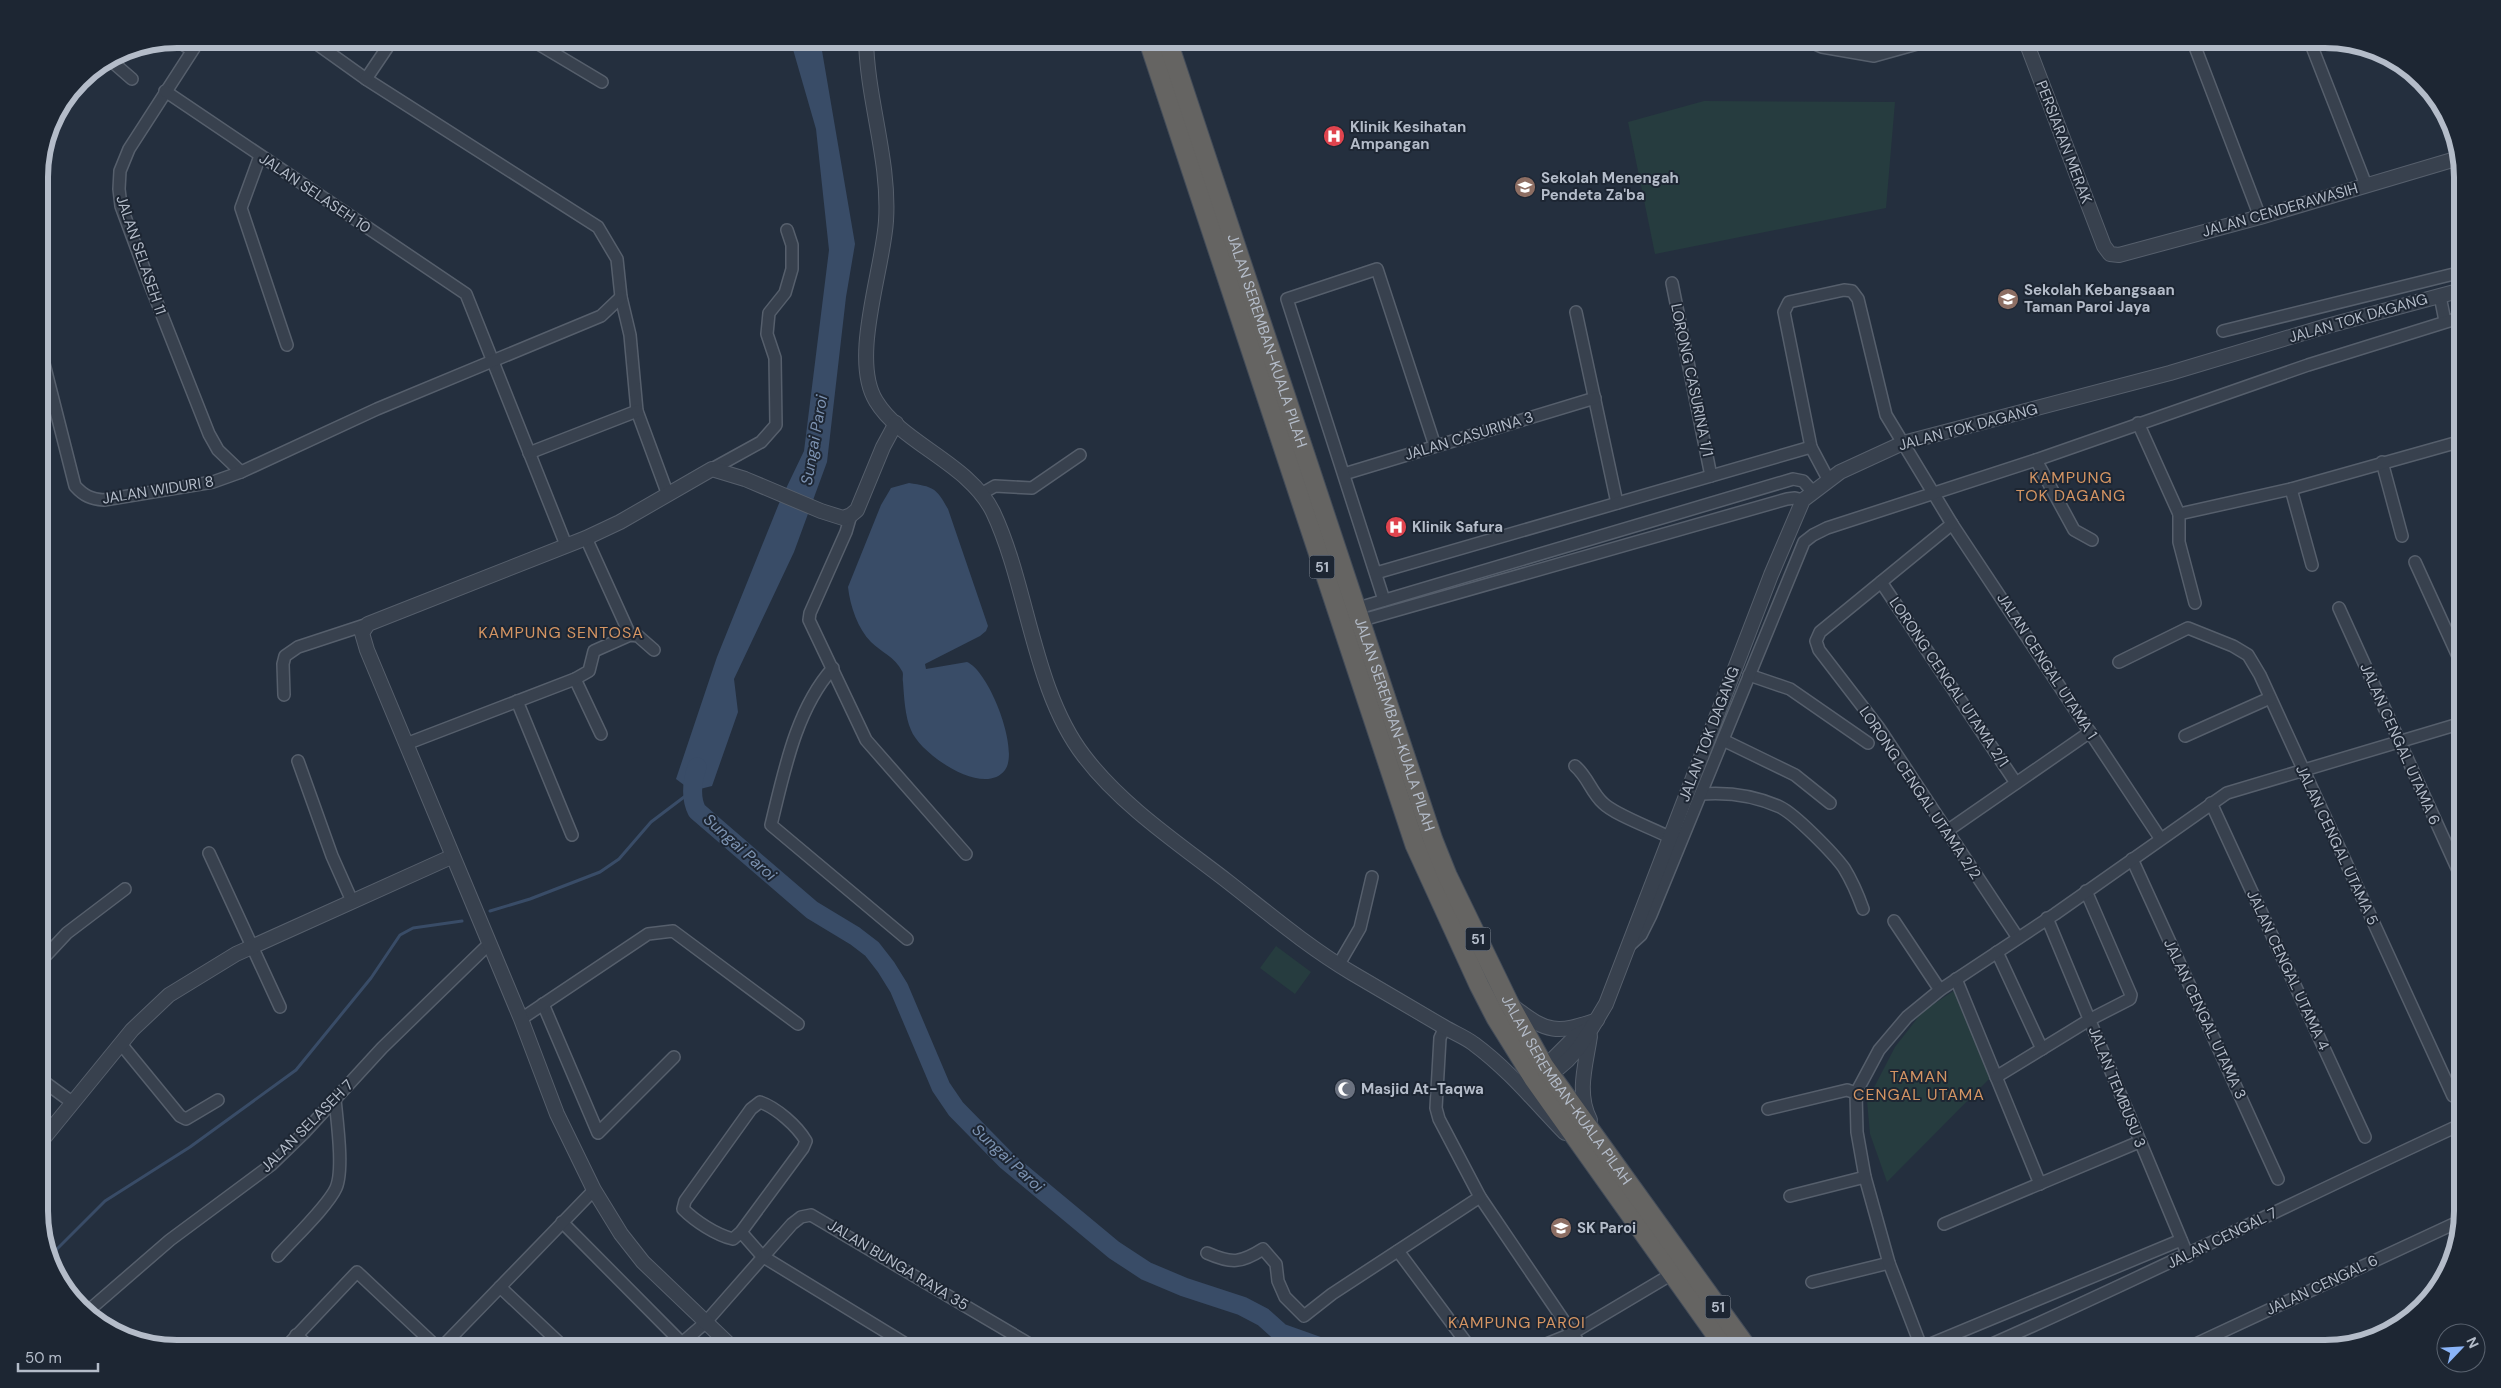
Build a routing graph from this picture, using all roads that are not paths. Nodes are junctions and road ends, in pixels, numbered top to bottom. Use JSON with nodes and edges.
{"nodes":[{"id":1,"x":1823,"y":47,"type":"edge"},
{"id":2,"x":1899,"y":47,"type":"edge"},
{"id":3,"x":2028,"y":47,"type":"edge"},
{"id":4,"x":2195,"y":47,"type":"edge"},
{"id":5,"x":2312,"y":47,"type":"edge"},
{"id":6,"x":189,"y":48,"type":"edge"},
{"id":7,"x":322,"y":48,"type":"edge"},
{"id":8,"x":386,"y":48,"type":"edge"},
{"id":9,"x":545,"y":48,"type":"edge"},
{"id":10,"x":867,"y":48,"type":"edge"},
{"id":11,"x":1151,"y":48,"type":"edge"},
{"id":12,"x":1170,"y":48,"type":"edge"},
{"id":13,"x":192,"y":50,"type":"joint"},
{"id":14,"x":115,"y":64,"type":"edge"},
{"id":15,"x":132,"y":78,"type":"dead end"},
{"id":16,"x":366,"y":79,"type":"junction"},
{"id":17,"x":602,"y":82,"type":"dead end"},
{"id":18,"x":165,"y":91,"type":"junction"},
{"id":19,"x":260,"y":156,"type":"junction"},
{"id":20,"x":2452,"y":160,"type":"edge"},
{"id":21,"x":2366,"y":185,"type":"junction"},
{"id":22,"x":2260,"y":218,"type":"junction"},
{"id":23,"x":787,"y":230,"type":"dead end"},
{"id":24,"x":2104,"y":246,"type":"joint"},
{"id":25,"x":2453,"y":274,"type":"edge"},
{"id":26,"x":1672,"y":283,"type":"dead end"},
{"id":27,"x":2453,"y":292,"type":"edge"},
{"id":28,"x":2440,"y":296,"type":"junction"},
{"id":29,"x":621,"y":298,"type":"junction"},
{"id":30,"x":2322,"y":306,"type":"junction"},
{"id":31,"x":1576,"y":312,"type":"dead end"},
{"id":32,"x":2453,"y":319,"type":"edge"},
{"id":33,"x":2445,"y":321,"type":"junction"},
{"id":34,"x":2327,"y":326,"type":"junction"},
{"id":35,"x":2222,"y":331,"type":"dead end"},
{"id":36,"x":287,"y":345,"type":"dead end"},
{"id":37,"x":493,"y":360,"type":"junction"},
{"id":38,"x":48,"y":379,"type":"edge"},
{"id":39,"x":1595,"y":398,"type":"junction"},
{"id":40,"x":637,"y":411,"type":"junction"},
{"id":41,"x":896,"y":423,"type":"junction"},
{"id":42,"x":2138,"y":424,"type":"junction"},
{"id":43,"x":1903,"y":443,"type":"junction"},
{"id":44,"x":2453,"y":443,"type":"edge"},
{"id":45,"x":1435,"y":446,"type":"junction"},
{"id":46,"x":1811,"y":447,"type":"junction"},
{"id":47,"x":529,"y":453,"type":"junction"},
{"id":48,"x":1080,"y":455,"type":"dead end"},
{"id":49,"x":2036,"y":460,"type":"junction"},
{"id":50,"x":2382,"y":462,"type":"junction"},
{"id":51,"x":712,"y":469,"type":"junction"},
{"id":52,"x":241,"y":472,"type":"junction"},
{"id":53,"x":1344,"y":474,"type":"junction"},
{"id":54,"x":1711,"y":476,"type":"junction"},
{"id":55,"x":1828,"y":479,"type":"junction"},
{"id":56,"x":2291,"y":489,"type":"junction"},
{"id":57,"x":1934,"y":493,"type":"junction"},
{"id":58,"x":981,"y":494,"type":"junction"},
{"id":59,"x":668,"y":495,"type":"junction"},
{"id":60,"x":1808,"y":495,"type":"junction"},
{"id":61,"x":1617,"y":504,"type":"junction"},
{"id":62,"x":2179,"y":514,"type":"junction"},
{"id":63,"x":851,"y":516,"type":"junction"},
{"id":64,"x":1952,"y":524,"type":"junction"},
{"id":65,"x":2402,"y":536,"type":"dead end"},
{"id":66,"x":586,"y":538,"type":"junction"},
{"id":67,"x":2092,"y":540,"type":"dead end"},
{"id":68,"x":566,"y":545,"type":"junction"},
{"id":69,"x":2415,"y":562,"type":"dead end"},
{"id":70,"x":2312,"y":565,"type":"dead end"},
{"id":71,"x":1376,"y":574,"type":"junction"},
{"id":72,"x":1881,"y":582,"type":"junction"},
{"id":73,"x":1384,"y":600,"type":"junction"},
{"id":74,"x":2195,"y":603,"type":"dead end"},
{"id":75,"x":2339,"y":608,"type":"dead end"},
{"id":76,"x":1357,"y":615,"type":"junction"},
{"id":77,"x":368,"y":624,"type":"junction"},
{"id":78,"x":630,"y":635,"type":"junction"},
{"id":79,"x":2453,"y":646,"type":"edge"},
{"id":80,"x":654,"y":650,"type":"dead end"},
{"id":81,"x":2119,"y":662,"type":"dead end"},
{"id":82,"x":833,"y":668,"type":"junction"},
{"id":83,"x":1749,"y":675,"type":"junction"},
{"id":84,"x":575,"y":679,"type":"junction"},
{"id":85,"x":284,"y":695,"type":"dead end"},
{"id":86,"x":2270,"y":698,"type":"junction"},
{"id":87,"x":517,"y":701,"type":"junction"},
{"id":88,"x":2454,"y":726,"type":"edge"},
{"id":89,"x":2090,"y":732,"type":"junction"},
{"id":90,"x":601,"y":734,"type":"dead end"},
{"id":91,"x":2185,"y":736,"type":"dead end"},
{"id":92,"x":1723,"y":740,"type":"junction"},
{"id":93,"x":2399,"y":742,"type":"junction"},
{"id":94,"x":406,"y":744,"type":"junction"},
{"id":95,"x":1868,"y":744,"type":"dead end"},
{"id":96,"x":298,"y":762,"type":"dead end"},
{"id":97,"x":1575,"y":766,"type":"dead end"},
{"id":98,"x":2302,"y":770,"type":"junction"},
{"id":99,"x":2016,"y":782,"type":"junction"},
{"id":100,"x":1701,"y":794,"type":"junction"},
{"id":101,"x":1830,"y":803,"type":"dead end"},
{"id":102,"x":2211,"y":803,"type":"junction"},
{"id":103,"x":1947,"y":831,"type":"junction"},
{"id":104,"x":572,"y":835,"type":"dead end"},
{"id":105,"x":1669,"y":837,"type":"junction"},
{"id":106,"x":2160,"y":838,"type":"junction"},
{"id":107,"x":209,"y":853,"type":"dead end"},
{"id":108,"x":966,"y":854,"type":"dead end"},
{"id":109,"x":451,"y":857,"type":"junction"},
{"id":110,"x":2132,"y":859,"type":"junction"},
{"id":111,"x":2454,"y":861,"type":"edge"},
{"id":112,"x":1372,"y":876,"type":"dead end"},
{"id":113,"x":125,"y":889,"type":"dead end"},
{"id":114,"x":2086,"y":892,"type":"junction"},
{"id":115,"x":352,"y":901,"type":"junction"},
{"id":116,"x":1863,"y":909,"type":"dead end"},
{"id":117,"x":2047,"y":918,"type":"junction"},
{"id":118,"x":1894,"y":921,"type":"dead end"},
{"id":119,"x":2018,"y":938,"type":"junction"},
{"id":120,"x":907,"y":939,"type":"dead end"},
{"id":121,"x":490,"y":944,"type":"junction"},
{"id":122,"x":253,"y":946,"type":"junction"},
{"id":123,"x":1628,"y":947,"type":"junction"},
{"id":124,"x":1997,"y":952,"type":"junction"},
{"id":125,"x":48,"y":953,"type":"edge"},
{"id":126,"x":1339,"y":964,"type":"junction"},
{"id":127,"x":1956,"y":979,"type":"junction"},
{"id":128,"x":1940,"y":990,"type":"junction"},
{"id":129,"x":1510,"y":1003,"type":"junction"},
{"id":130,"x":543,"y":1004,"type":"junction"},
{"id":131,"x":280,"y":1007,"type":"dead end"},
{"id":132,"x":521,"y":1019,"type":"junction"},
{"id":133,"x":2089,"y":1020,"type":"junction"},
{"id":134,"x":798,"y":1024,"type":"dead end"},
{"id":135,"x":1594,"y":1024,"type":"junction"},
{"id":136,"x":1444,"y":1027,"type":"junction"},
{"id":137,"x":122,"y":1044,"type":"junction"},
{"id":138,"x":2042,"y":1049,"type":"junction"},
{"id":139,"x":674,"y":1057,"type":"dead end"},
{"id":140,"x":1543,"y":1073,"type":"junction"},
{"id":141,"x":1996,"y":1077,"type":"junction"},
{"id":142,"x":48,"y":1085,"type":"edge"},
{"id":143,"x":1856,"y":1093,"type":"junction"},
{"id":144,"x":2453,"y":1096,"type":"dead end"},
{"id":145,"x":335,"y":1099,"type":"junction"},
{"id":146,"x":218,"y":1100,"type":"dead end"},
{"id":147,"x":73,"y":1103,"type":"junction"},
{"id":148,"x":1768,"y":1109,"type":"dead end"},
{"id":149,"x":2454,"y":1128,"type":"edge"},
{"id":150,"x":48,"y":1133,"type":"edge"},
{"id":151,"x":2365,"y":1137,"type":"dead end"},
{"id":152,"x":2139,"y":1142,"type":"junction"},
{"id":153,"x":1600,"y":1156,"type":"junction"},
{"id":154,"x":1866,"y":1177,"type":"junction"},
{"id":155,"x":2278,"y":1178,"type":"dead end"},
{"id":156,"x":2040,"y":1184,"type":"junction"},
{"id":157,"x":594,"y":1190,"type":"junction"},
{"id":158,"x":1790,"y":1196,"type":"dead end"},
{"id":159,"x":1480,"y":1197,"type":"junction"},
{"id":160,"x":562,"y":1222,"type":"junction"},
{"id":161,"x":1944,"y":1224,"type":"dead end"},
{"id":162,"x":2452,"y":1225,"type":"edge"},
{"id":163,"x":741,"y":1232,"type":"junction"},
{"id":164,"x":2181,"y":1240,"type":"junction"},
{"id":165,"x":1398,"y":1251,"type":"junction"},
{"id":166,"x":1207,"y":1253,"type":"dead end"},
{"id":167,"x":278,"y":1256,"type":"dead end"},
{"id":168,"x":762,"y":1256,"type":"junction"},
{"id":169,"x":2188,"y":1256,"type":"junction"},
{"id":170,"x":1888,"y":1263,"type":"junction"},
{"id":171,"x":1679,"y":1270,"type":"junction"},
{"id":172,"x":1812,"y":1282,"type":"dead end"},
{"id":173,"x":500,"y":1287,"type":"junction"},
{"id":174,"x":91,"y":1308,"type":"edge"},
{"id":175,"x":705,"y":1323,"type":"junction"},
{"id":176,"x":1572,"y":1334,"type":"junction"},
{"id":177,"x":296,"y":1335,"type":"junction"},
{"id":178,"x":292,"y":1340,"type":"edge"},
{"id":179,"x":302,"y":1340,"type":"edge"},
{"id":180,"x":429,"y":1340,"type":"edge"},
{"id":181,"x":448,"y":1340,"type":"edge"},
{"id":182,"x":556,"y":1340,"type":"edge"},
{"id":183,"x":672,"y":1340,"type":"edge"},
{"id":184,"x":685,"y":1340,"type":"edge"},
{"id":185,"x":724,"y":1340,"type":"edge"},
{"id":186,"x":899,"y":1340,"type":"edge"},
{"id":187,"x":1023,"y":1340,"type":"edge"},
{"id":188,"x":1464,"y":1340,"type":"edge"},
{"id":189,"x":1557,"y":1340,"type":"edge"},
{"id":190,"x":1577,"y":1340,"type":"edge"},
{"id":191,"x":1721,"y":1340,"type":"edge"},
{"id":192,"x":1740,"y":1340,"type":"edge"},
{"id":193,"x":1918,"y":1340,"type":"edge"},
{"id":194,"x":1943,"y":1340,"type":"edge"},
{"id":195,"x":2001,"y":1340,"type":"edge"},
{"id":196,"x":2204,"y":1340,"type":"edge"}],
"edges":[{"from":1,"to":2,"type":"street"},
{"from":3,"to":24,"type":"street","name":"PERSIARAN MERAK"},
{"from":4,"to":22,"type":"street"},
{"from":5,"to":21,"type":"street"},
{"from":6,"to":13,"type":"street"},
{"from":7,"to":16,"type":"street"},
{"from":8,"to":16,"type":"street"},
{"from":9,"to":17,"type":"street"},
{"from":10,"to":41,"type":"street"},
{"from":11,"to":140,"type":"highway","name":"JALAN SEREMBAN-KUALA PILAH","number":"51"},
{"from":12,"to":76,"type":"highway","name":"JALAN SEREMBAN-KUALA PILAH","number":"51"},
{"from":13,"to":18,"type":"street","name":"JALAN SELASEH 11"},
{"from":14,"to":15,"type":"street"},
{"from":16,"to":29,"type":"street"},
{"from":18,"to":19,"type":"street","name":"JALAN SELASEH 10"},
{"from":18,"to":52,"type":"street","name":"JALAN SELASEH 11"},
{"from":19,"to":36,"type":"street"},
{"from":19,"to":37,"type":"street","name":"JALAN SELASEH 10"},
{"from":20,"to":21,"type":"street","name":"JALAN CENDERAWASIH"},
{"from":21,"to":22,"type":"street","name":"JALAN CENDERAWASIH"},
{"from":22,"to":24,"type":"street","name":"JALAN CENDERAWASIH"},
{"from":23,"to":51,"type":"street"},
{"from":25,"to":30,"type":"street"},
{"from":26,"to":54,"type":"street","name":"LORONG CASURINA 1/1"},
{"from":27,"to":28,"type":"street","name":"JALAN TOK DAGANG"},
{"from":28,"to":33,"type":"street"},
{"from":28,"to":34,"type":"street","name":"JALAN TOK DAGANG"},
{"from":29,"to":37,"type":"street","name":"JALAN WIDURI 8"},
{"from":29,"to":40,"type":"street"},
{"from":30,"to":34,"type":"street"},
{"from":30,"to":35,"type":"street"},
{"from":31,"to":39,"type":"street"},
{"from":32,"to":33,"type":"street"},
{"from":33,"to":42,"type":"street"},
{"from":34,"to":43,"type":"street","name":"JALAN TOK DAGANG"},
{"from":37,"to":47,"type":"street"},
{"from":37,"to":52,"type":"street","name":"JALAN WIDURI 8"},
{"from":38,"to":52,"type":"street","name":"JALAN WIDURI 8"},
{"from":39,"to":45,"type":"street","name":"JALAN CASURINA 3"},
{"from":39,"to":61,"type":"street"},
{"from":40,"to":47,"type":"street"},
{"from":40,"to":59,"type":"street"},
{"from":41,"to":58,"type":"street"},
{"from":41,"to":63,"type":"street"},
{"from":42,"to":49,"type":"street"},
{"from":42,"to":62,"type":"street"},
{"from":43,"to":46,"type":"street","name":"JALAN CENGAL UTAMA 1"},
{"from":43,"to":55,"type":"street","name":"JALAN TOK DAGANG"},
{"from":43,"to":57,"type":"street","name":"JALAN CENGAL UTAMA 1"},
{"from":44,"to":50,"type":"street"},
{"from":45,"to":53,"type":"street","name":"JALAN CASURINA 3"},
{"from":45,"to":53,"type":"street"},
{"from":46,"to":54,"type":"street"},
{"from":46,"to":55,"type":"street"},
{"from":47,"to":68,"type":"street"},
{"from":48,"to":58,"type":"street"},
{"from":49,"to":57,"type":"street"},
{"from":49,"to":67,"type":"street"},
{"from":50,"to":56,"type":"street"},
{"from":50,"to":65,"type":"street"},
{"from":51,"to":59,"type":"street"},
{"from":51,"to":63,"type":"street"},
{"from":53,"to":71,"type":"street"},
{"from":54,"to":61,"type":"street"},
{"from":55,"to":60,"type":"street","name":"JALAN TOK DAGANG"},
{"from":56,"to":62,"type":"street"},
{"from":56,"to":70,"type":"street"},
{"from":57,"to":64,"type":"street","name":"JALAN CENGAL UTAMA 1"},
{"from":57,"to":83,"type":"street"},
{"from":58,"to":126,"type":"street"},
{"from":59,"to":66,"type":"street"},
{"from":60,"to":73,"type":"street"},
{"from":60,"to":76,"type":"street"},
{"from":60,"to":105,"type":"street","name":"JALAN TOK DAGANG"},
{"from":61,"to":71,"type":"street"},
{"from":62,"to":74,"type":"street"},
{"from":63,"to":82,"type":"street"},
{"from":64,"to":72,"type":"street"},
{"from":64,"to":89,"type":"street","name":"JALAN CENGAL UTAMA 1"},
{"from":66,"to":68,"type":"street"},
{"from":66,"to":78,"type":"street"},
{"from":68,"to":77,"type":"street"},
{"from":69,"to":79,"type":"street"},
{"from":71,"to":73,"type":"street"},
{"from":72,"to":99,"type":"street","name":"LORONG CENGAL UTAMA 2/1"},
{"from":72,"to":103,"type":"street","name":"LORONG CENGAL UTAMA 2/2"},
{"from":73,"to":76,"type":"street"},
{"from":75,"to":93,"type":"street","name":"JALAN CENGAL UTAMA 6"},
{"from":76,"to":129,"type":"highway","name":"JALAN SEREMBAN-KUALA PILAH","number":"51"},
{"from":77,"to":85,"type":"street"},
{"from":77,"to":94,"type":"street"},
{"from":78,"to":80,"type":"street"},
{"from":78,"to":84,"type":"street"},
{"from":81,"to":86,"type":"street","name":"JALAN CENGAL UTAMA 5"},
{"from":82,"to":108,"type":"street"},
{"from":82,"to":120,"type":"street"},
{"from":83,"to":92,"type":"street"},
{"from":83,"to":95,"type":"street"},
{"from":84,"to":87,"type":"street"},
{"from":84,"to":90,"type":"street"},
{"from":86,"to":91,"type":"street"},
{"from":86,"to":98,"type":"street","name":"JALAN CENGAL UTAMA 5"},
{"from":87,"to":94,"type":"street"},
{"from":87,"to":104,"type":"street"},
{"from":88,"to":93,"type":"street"},
{"from":89,"to":99,"type":"street"},
{"from":89,"to":106,"type":"street","name":"JALAN CENGAL UTAMA 1"},
{"from":92,"to":100,"type":"street"},
{"from":92,"to":101,"type":"street"},
{"from":93,"to":98,"type":"street"},
{"from":93,"to":111,"type":"street","name":"JALAN CENGAL UTAMA 6"},
{"from":94,"to":109,"type":"street"},
{"from":96,"to":115,"type":"street"},
{"from":97,"to":105,"type":"street"},
{"from":98,"to":102,"type":"street"},
{"from":98,"to":144,"type":"street","name":"JALAN CENGAL UTAMA 5"},
{"from":99,"to":103,"type":"street"},
{"from":100,"to":116,"type":"street"},
{"from":100,"to":123,"type":"street"},
{"from":102,"to":106,"type":"street"},
{"from":102,"to":151,"type":"street","name":"JALAN CENGAL UTAMA 4"},
{"from":103,"to":119,"type":"street","name":"LORONG CENGAL UTAMA 2/2"},
{"from":105,"to":123,"type":"street","name":"JALAN TOK DAGANG"},
{"from":106,"to":110,"type":"street"},
{"from":107,"to":122,"type":"street"},
{"from":109,"to":115,"type":"street"},
{"from":109,"to":121,"type":"street"},
{"from":110,"to":114,"type":"street"},
{"from":110,"to":155,"type":"street","name":"JALAN CENGAL UTAMA 3"},
{"from":112,"to":126,"type":"street"},
{"from":113,"to":125,"type":"street"},
{"from":114,"to":117,"type":"street"},
{"from":114,"to":133,"type":"street"},
{"from":115,"to":122,"type":"street"},
{"from":117,"to":119,"type":"street"},
{"from":117,"to":133,"type":"street","name":"JALAN TEMBUSU 3"},
{"from":118,"to":128,"type":"street"},
{"from":119,"to":124,"type":"street"},
{"from":121,"to":132,"type":"street"},
{"from":121,"to":145,"type":"street","name":"JALAN SELASEH 7"},
{"from":122,"to":131,"type":"street"},
{"from":122,"to":137,"type":"street"},
{"from":123,"to":135,"type":"street","name":"JALAN TOK DAGANG"},
{"from":124,"to":127,"type":"street"},
{"from":124,"to":138,"type":"street"},
{"from":126,"to":136,"type":"street"},
{"from":127,"to":128,"type":"street"},
{"from":127,"to":141,"type":"street"},
{"from":128,"to":143,"type":"street"},
{"from":129,"to":135,"type":"street"},
{"from":129,"to":140,"type":"highway","name":"JALAN SEREMBAN-KUALA PILAH","number":"51"},
{"from":130,"to":132,"type":"street"},
{"from":130,"to":134,"type":"street"},
{"from":130,"to":139,"type":"street"},
{"from":132,"to":157,"type":"street"},
{"from":133,"to":138,"type":"street"},
{"from":133,"to":152,"type":"street","name":"JALAN TEMBUSU 3"},
{"from":135,"to":140,"type":"street","name":"JALAN TOK DAGANG"},
{"from":135,"to":153,"type":"street"},
{"from":136,"to":153,"type":"street"},
{"from":136,"to":159,"type":"street"},
{"from":137,"to":146,"type":"street"},
{"from":137,"to":147,"type":"street"},
{"from":138,"to":141,"type":"street"},
{"from":140,"to":153,"type":"highway","name":"JALAN SEREMBAN-KUALA PILAH","number":"51"},
{"from":141,"to":156,"type":"street"},
{"from":142,"to":147,"type":"street"},
{"from":143,"to":148,"type":"street"},
{"from":143,"to":154,"type":"street"},
{"from":145,"to":167,"type":"street"},
{"from":145,"to":174,"type":"street","name":"JALAN SELASEH 7"},
{"from":147,"to":150,"type":"street"},
{"from":149,"to":169,"type":"street","name":"JALAN CENGAL 7"},
{"from":152,"to":156,"type":"street"},
{"from":152,"to":164,"type":"street","name":"JALAN TEMBUSU 3"},
{"from":153,"to":171,"type":"highway","name":"JALAN SEREMBAN-KUALA PILAH","number":"51"},
{"from":154,"to":158,"type":"street"},
{"from":154,"to":170,"type":"street"},
{"from":156,"to":161,"type":"street"},
{"from":157,"to":160,"type":"street"},
{"from":157,"to":175,"type":"street"},
{"from":159,"to":165,"type":"street"},
{"from":159,"to":176,"type":"street"},
{"from":160,"to":173,"type":"street"},
{"from":160,"to":183,"type":"street"},
{"from":162,"to":196,"type":"street","name":"JALAN CENGAL 6"},
{"from":163,"to":163,"type":"street"},
{"from":163,"to":168,"type":"street"},
{"from":164,"to":169,"type":"street","name":"JALAN TEMBUSU 3"},
{"from":164,"to":194,"type":"street"},
{"from":165,"to":166,"type":"street"},
{"from":165,"to":188,"type":"street"},
{"from":168,"to":175,"type":"street","name":"JALAN BUNGA RAYA 35"},
{"from":168,"to":186,"type":"street"},
{"from":168,"to":187,"type":"street","name":"JALAN BUNGA RAYA 35"},
{"from":169,"to":195,"type":"street","name":"JALAN CENGAL 7"},
{"from":170,"to":172,"type":"street"},
{"from":170,"to":193,"type":"street"},
{"from":171,"to":176,"type":"street"},
{"from":171,"to":191,"type":"highway","name":"JALAN SEREMBAN-KUALA PILAH","number":"51"},
{"from":171,"to":192,"type":"highway","name":"JALAN SEREMBAN-KUALA PILAH","number":"51"},
{"from":173,"to":181,"type":"street"},
{"from":173,"to":182,"type":"street"},
{"from":175,"to":184,"type":"street","name":"JALAN BUNGA RAYA 35"},
{"from":175,"to":185,"type":"street"},
{"from":176,"to":189,"type":"street"},
{"from":176,"to":190,"type":"street"},
{"from":177,"to":178,"type":"street"},
{"from":177,"to":179,"type":"street"},
{"from":177,"to":180,"type":"street"}]}
